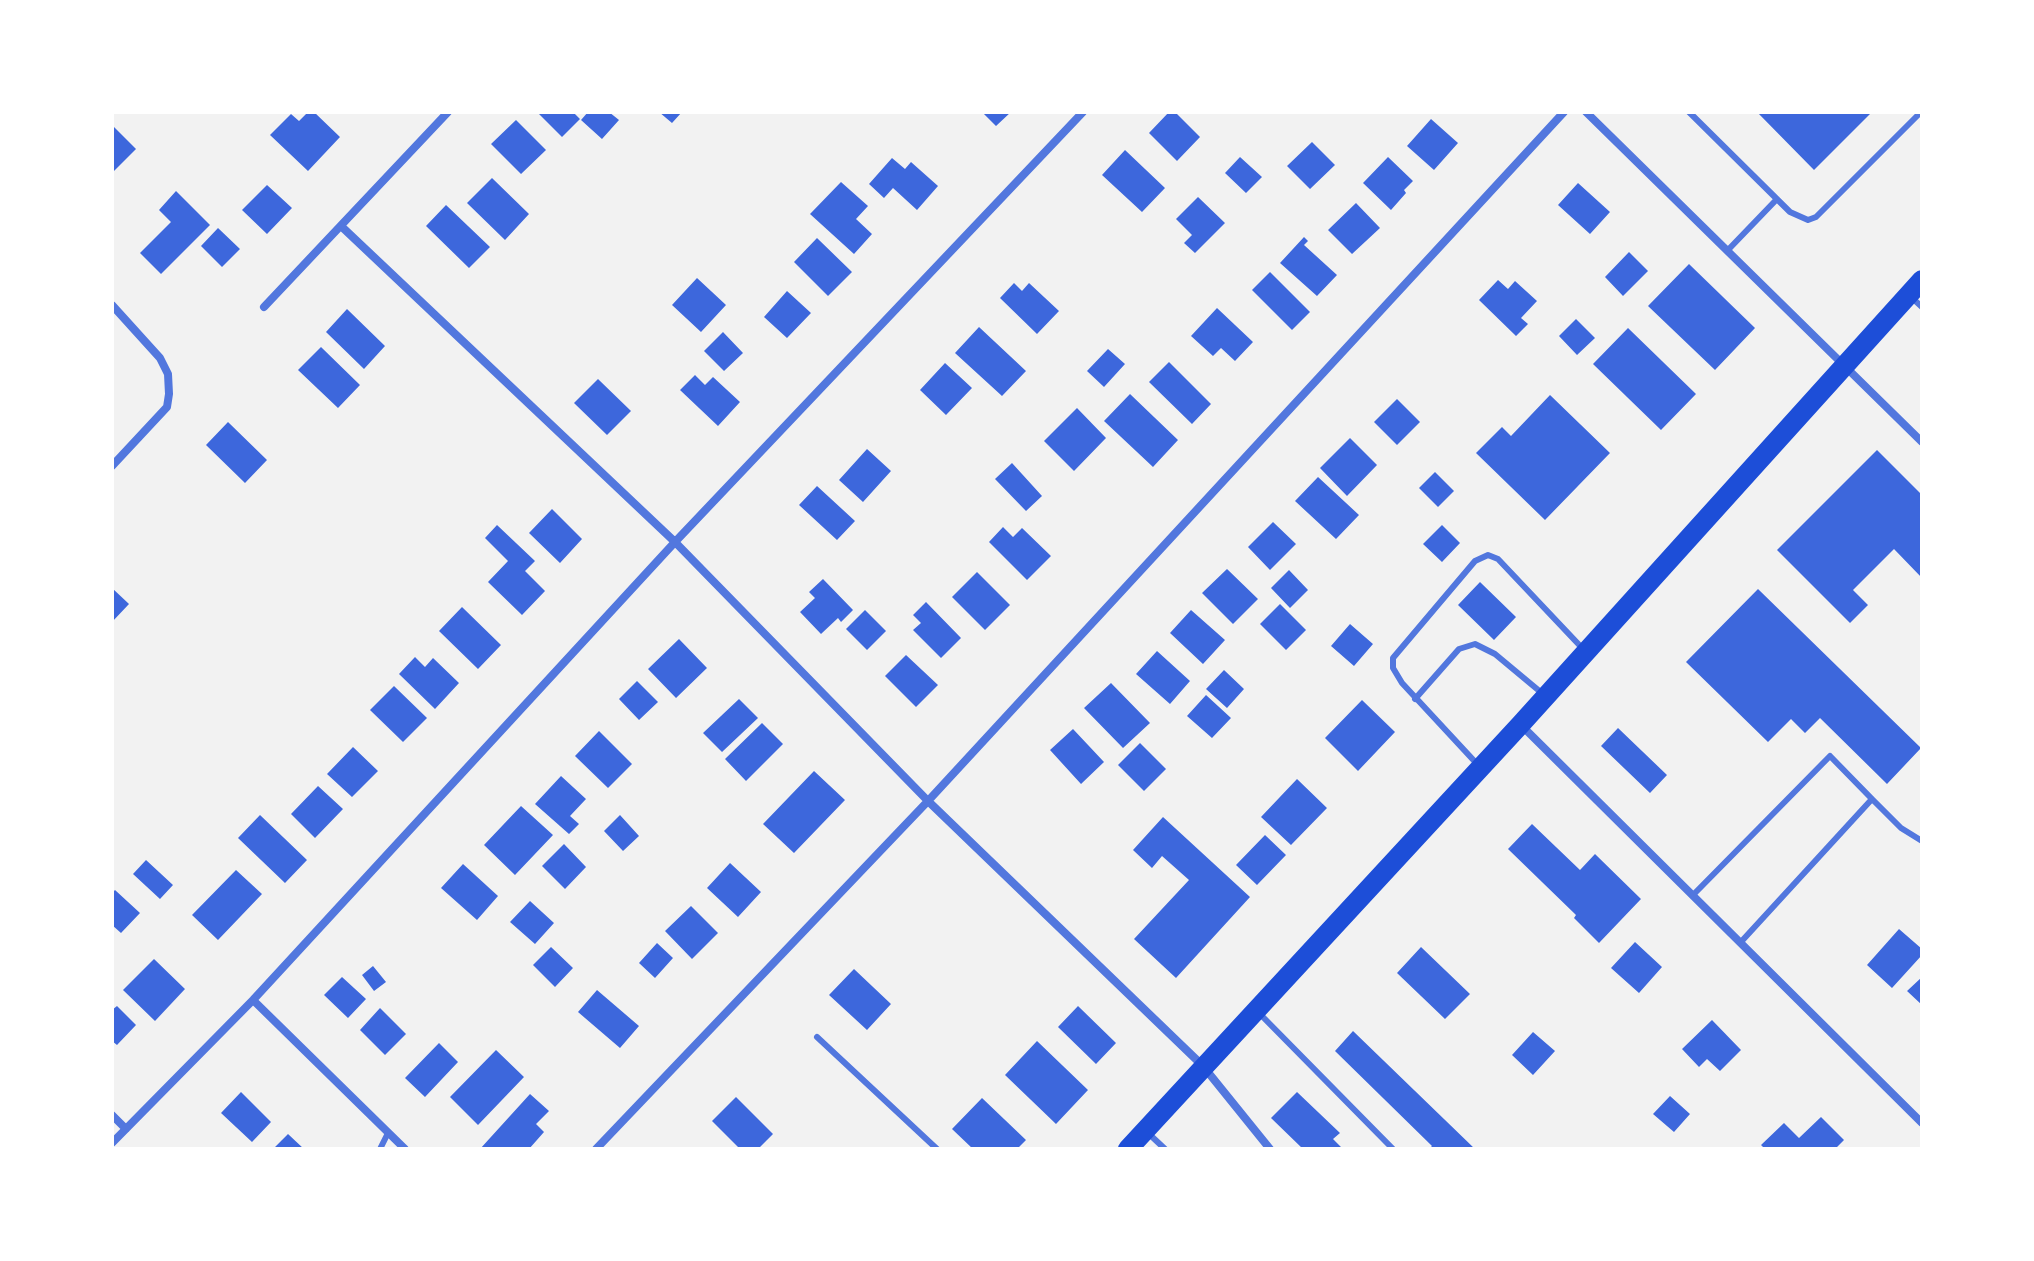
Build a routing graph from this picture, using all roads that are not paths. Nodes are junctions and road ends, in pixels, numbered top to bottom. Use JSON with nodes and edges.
{"nodes":[{"id":1,"x":448,"y":112,"type":"edge"},
{"id":2,"x":1083,"y":112,"type":"edge"},
{"id":3,"x":1564,"y":112,"type":"edge"},
{"id":4,"x":1586,"y":112,"type":"edge"},
{"id":5,"x":1689,"y":112,"type":"edge"},
{"id":6,"x":1921,"y":112,"type":"edge"},
{"id":7,"x":1777,"y":199,"type":"junction"},
{"id":8,"x":341,"y":226,"type":"junction"},
{"id":9,"x":1727,"y":251,"type":"junction"},
{"id":10,"x":1918,"y":294,"type":"edge"},
{"id":11,"x":112,"y":305,"type":"edge"},
{"id":12,"x":264,"y":307,"type":"dead end"},
{"id":13,"x":1845,"y":366,"type":"junction"},
{"id":14,"x":1922,"y":442,"type":"edge"},
{"id":15,"x":112,"y":466,"type":"edge"},
{"id":16,"x":675,"y":542,"type":"junction"},
{"id":17,"x":1586,"y":652,"type":"junction"},
{"id":18,"x":1545,"y":697,"type":"junction"},
{"id":19,"x":1415,"y":699,"type":"junction"},
{"id":20,"x":1520,"y":725,"type":"junction"},
{"id":21,"x":1481,"y":767,"type":"junction"},
{"id":22,"x":1872,"y":799,"type":"junction"},
{"id":23,"x":928,"y":801,"type":"junction"},
{"id":24,"x":1922,"y":841,"type":"edge"},
{"id":25,"x":1693,"y":895,"type":"junction"},
{"id":26,"x":1740,"y":943,"type":"junction"},
{"id":27,"x":253,"y":1000,"type":"junction"},
{"id":28,"x":1256,"y":1010,"type":"junction"},
{"id":29,"x":817,"y":1037,"type":"dead end"},
{"id":30,"x":1203,"y":1066,"type":"junction"},
{"id":31,"x":112,"y":1115,"type":"edge"},
{"id":32,"x":1922,"y":1123,"type":"edge"},
{"id":33,"x":126,"y":1129,"type":"junction"},
{"id":34,"x":1145,"y":1130,"type":"junction"},
{"id":35,"x":388,"y":1133,"type":"junction"},
{"id":36,"x":112,"y":1143,"type":"edge"},
{"id":37,"x":380,"y":1149,"type":"edge"},
{"id":38,"x":405,"y":1149,"type":"edge"},
{"id":39,"x":596,"y":1149,"type":"edge"},
{"id":40,"x":937,"y":1149,"type":"edge"},
{"id":41,"x":1128,"y":1149,"type":"edge"},
{"id":42,"x":1165,"y":1149,"type":"edge"},
{"id":43,"x":1270,"y":1149,"type":"edge"},
{"id":44,"x":1393,"y":1149,"type":"edge"}],
"edges":[{"from":1,"to":8,"type":"street"},
{"from":2,"to":16,"type":"street"},
{"from":3,"to":23,"type":"street"},
{"from":4,"to":9,"type":"street"},
{"from":5,"to":7,"type":"lane"},
{"from":6,"to":7,"type":"lane"},
{"from":7,"to":9,"type":"lane"},
{"from":8,"to":12,"type":"street"},
{"from":8,"to":16,"type":"street"},
{"from":9,"to":13,"type":"street"},
{"from":10,"to":13,"type":"main road"},
{"from":11,"to":15,"type":"street"},
{"from":13,"to":14,"type":"street"},
{"from":13,"to":17,"type":"main road"},
{"from":16,"to":23,"type":"street"},
{"from":16,"to":27,"type":"street"},
{"from":17,"to":18,"type":"main road"},
{"from":17,"to":19,"type":"lane"},
{"from":18,"to":19,"type":"lane"},
{"from":18,"to":20,"type":"main road"},
{"from":19,"to":21,"type":"lane"},
{"from":20,"to":21,"type":"main road"},
{"from":20,"to":25,"type":"street"},
{"from":21,"to":28,"type":"main road"},
{"from":22,"to":24,"type":"lane"},
{"from":22,"to":25,"type":"lane"},
{"from":22,"to":26,"type":"lane"},
{"from":23,"to":30,"type":"street"},
{"from":23,"to":39,"type":"street"},
{"from":25,"to":26,"type":"street"},
{"from":26,"to":32,"type":"street"},
{"from":27,"to":33,"type":"street"},
{"from":27,"to":35,"type":"street"},
{"from":28,"to":30,"type":"main road"},
{"from":28,"to":44,"type":"lane"},
{"from":29,"to":40,"type":"lane"},
{"from":30,"to":34,"type":"main road"},
{"from":30,"to":43,"type":"street"},
{"from":31,"to":33,"type":"street"},
{"from":33,"to":36,"type":"street"},
{"from":34,"to":41,"type":"main road"},
{"from":34,"to":42,"type":"lane"},
{"from":35,"to":37,"type":"lane"},
{"from":35,"to":38,"type":"street"}]}
